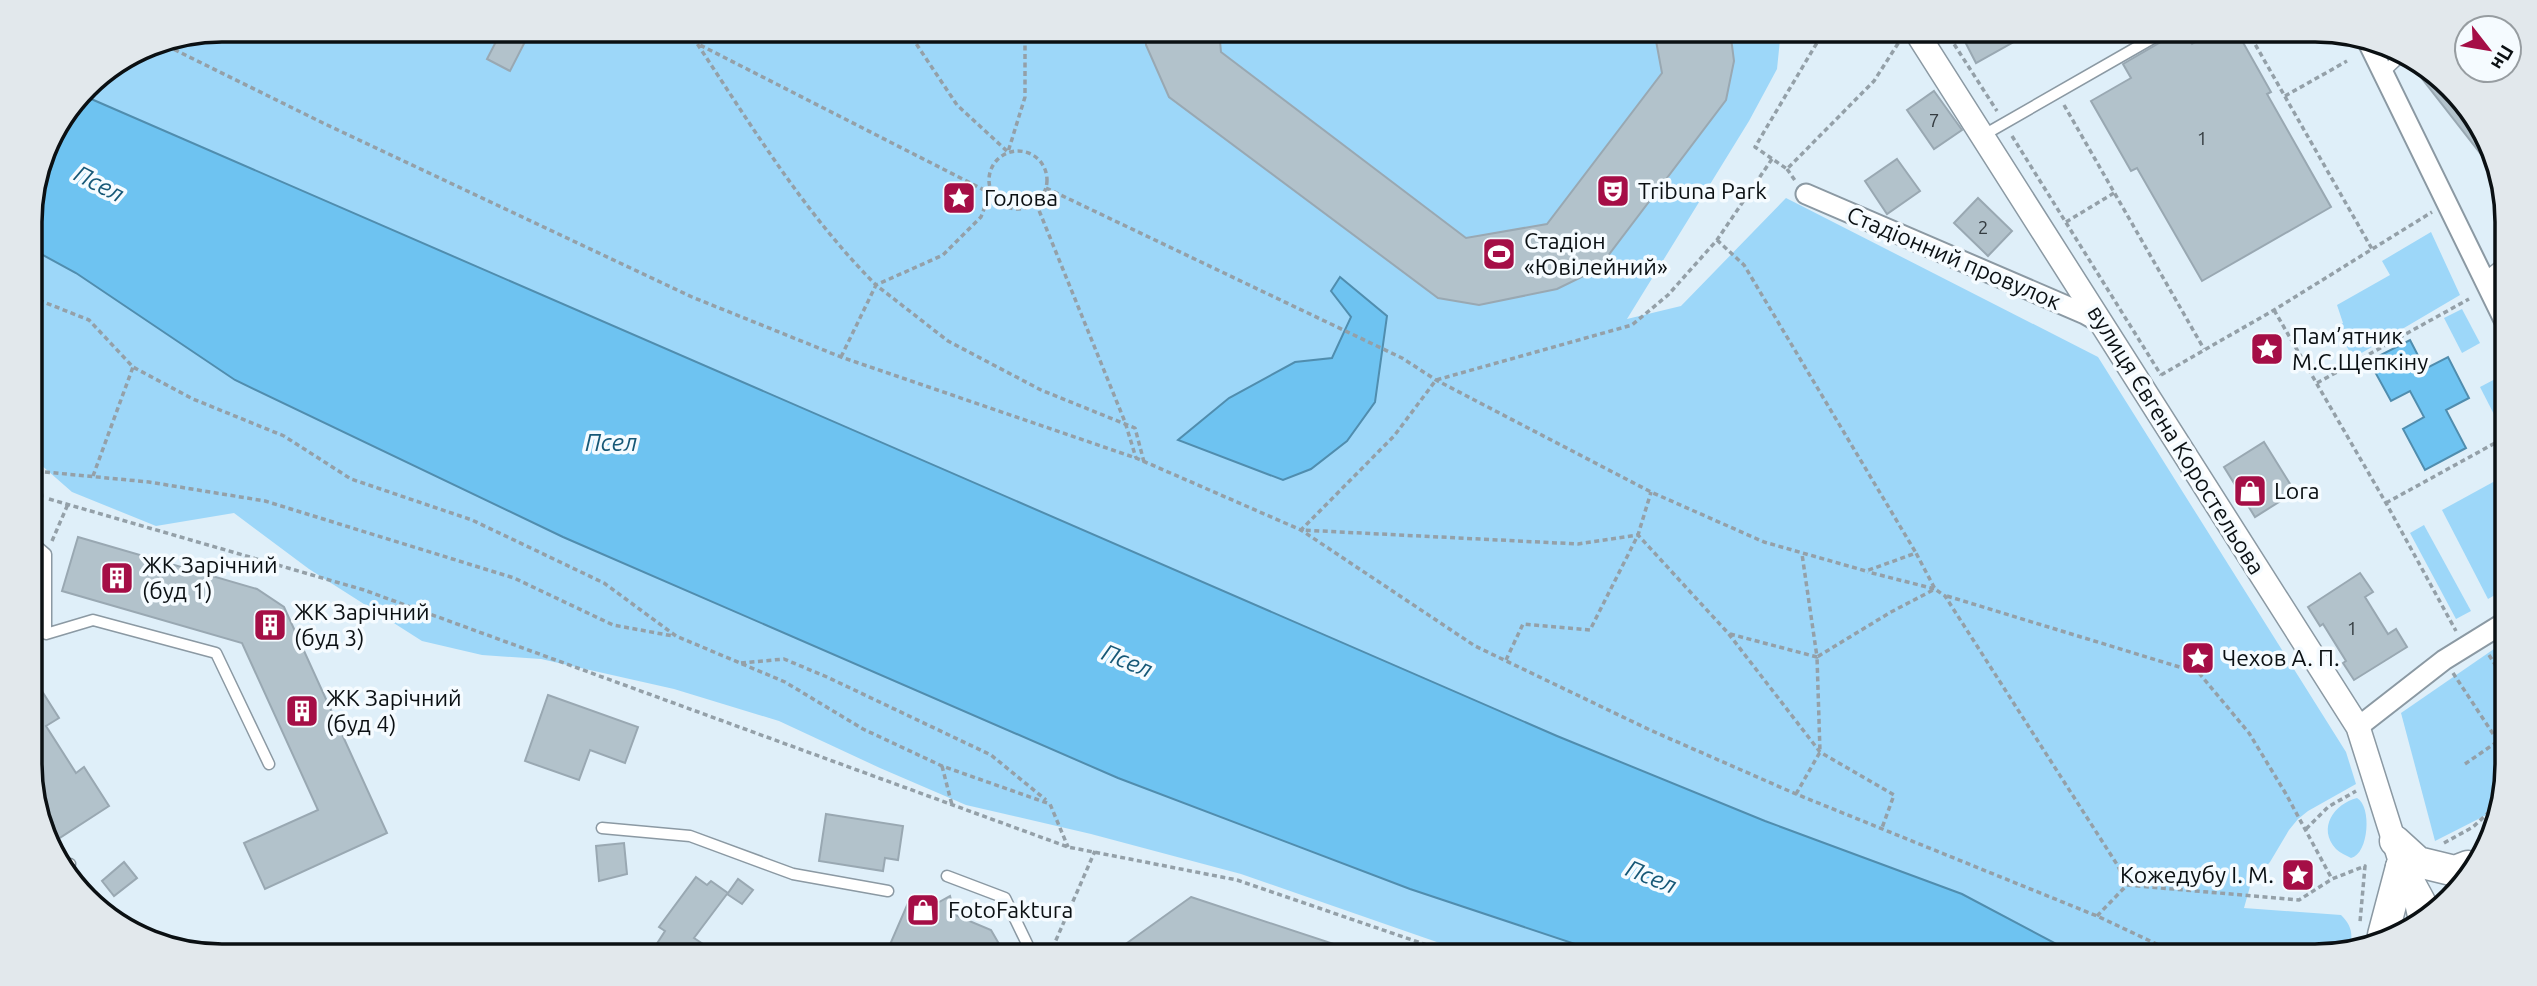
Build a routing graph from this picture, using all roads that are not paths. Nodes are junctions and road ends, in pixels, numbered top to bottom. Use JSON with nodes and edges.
{"nodes":[{"id":1,"x":1922,"y":42,"type":"edge"},
{"id":2,"x":2146,"y":42,"type":"edge"},
{"id":3,"x":2373,"y":52,"type":"edge"},
{"id":4,"x":2395,"y":61,"type":"edge"},
{"id":5,"x":2383,"y":73,"type":"junction"},
{"id":6,"x":1982,"y":136,"type":"junction"},
{"id":7,"x":1806,"y":194,"type":"dead end"},
{"id":8,"x":2495,"y":270,"type":"edge"},
{"id":9,"x":2485,"y":278,"type":"junction"},
{"id":10,"x":2495,"y":300,"type":"edge"},
{"id":11,"x":2101,"y":323,"type":"junction"},
{"id":12,"x":42,"y":551,"type":"edge"},
{"id":13,"x":2495,"y":626,"type":"edge"},
{"id":14,"x":2358,"y":727,"type":"junction"},
{"id":15,"x":269,"y":764,"type":"dead end"},
{"id":16,"x":602,"y":828,"type":"dead end"},
{"id":17,"x":2398,"y":854,"type":"junction"},
{"id":18,"x":2462,"y":868,"type":"edge"},
{"id":19,"x":947,"y":876,"type":"dead end"},
{"id":20,"x":888,"y":891,"type":"dead end"},
{"id":21,"x":2422,"y":909,"type":"edge"},
{"id":22,"x":2402,"y":922,"type":"edge"},
{"id":23,"x":2371,"y":933,"type":"edge"},
{"id":24,"x":1027,"y":944,"type":"edge"}],
"edges":[{"from":1,"to":6,"type":"street","name":"вулиця Євгена Коростельова"},
{"from":2,"to":6,"type":"lane"},
{"from":3,"to":5,"type":"street"},
{"from":4,"to":5,"type":"lane"},
{"from":5,"to":9,"type":"street"},
{"from":6,"to":11,"type":"street","name":"вулиця Євгена Коростельова"},
{"from":7,"to":11,"type":"street","name":"Стадіонний провулок"},
{"from":8,"to":9,"type":"lane"},
{"from":9,"to":10,"type":"street"},
{"from":11,"to":14,"type":"street","name":"вулиця Євгена Коростельова"},
{"from":12,"to":15,"type":"lane"},
{"from":13,"to":14,"type":"street"},
{"from":14,"to":17,"type":"street","name":"вулиця Євгена Коростельова"},
{"from":16,"to":20,"type":"lane"},
{"from":17,"to":18,"type":"main road"},
{"from":17,"to":21,"type":"main road"},
{"from":17,"to":22,"type":"main road"},
{"from":17,"to":23,"type":"main road"},
{"from":19,"to":24,"type":"lane"}]}
